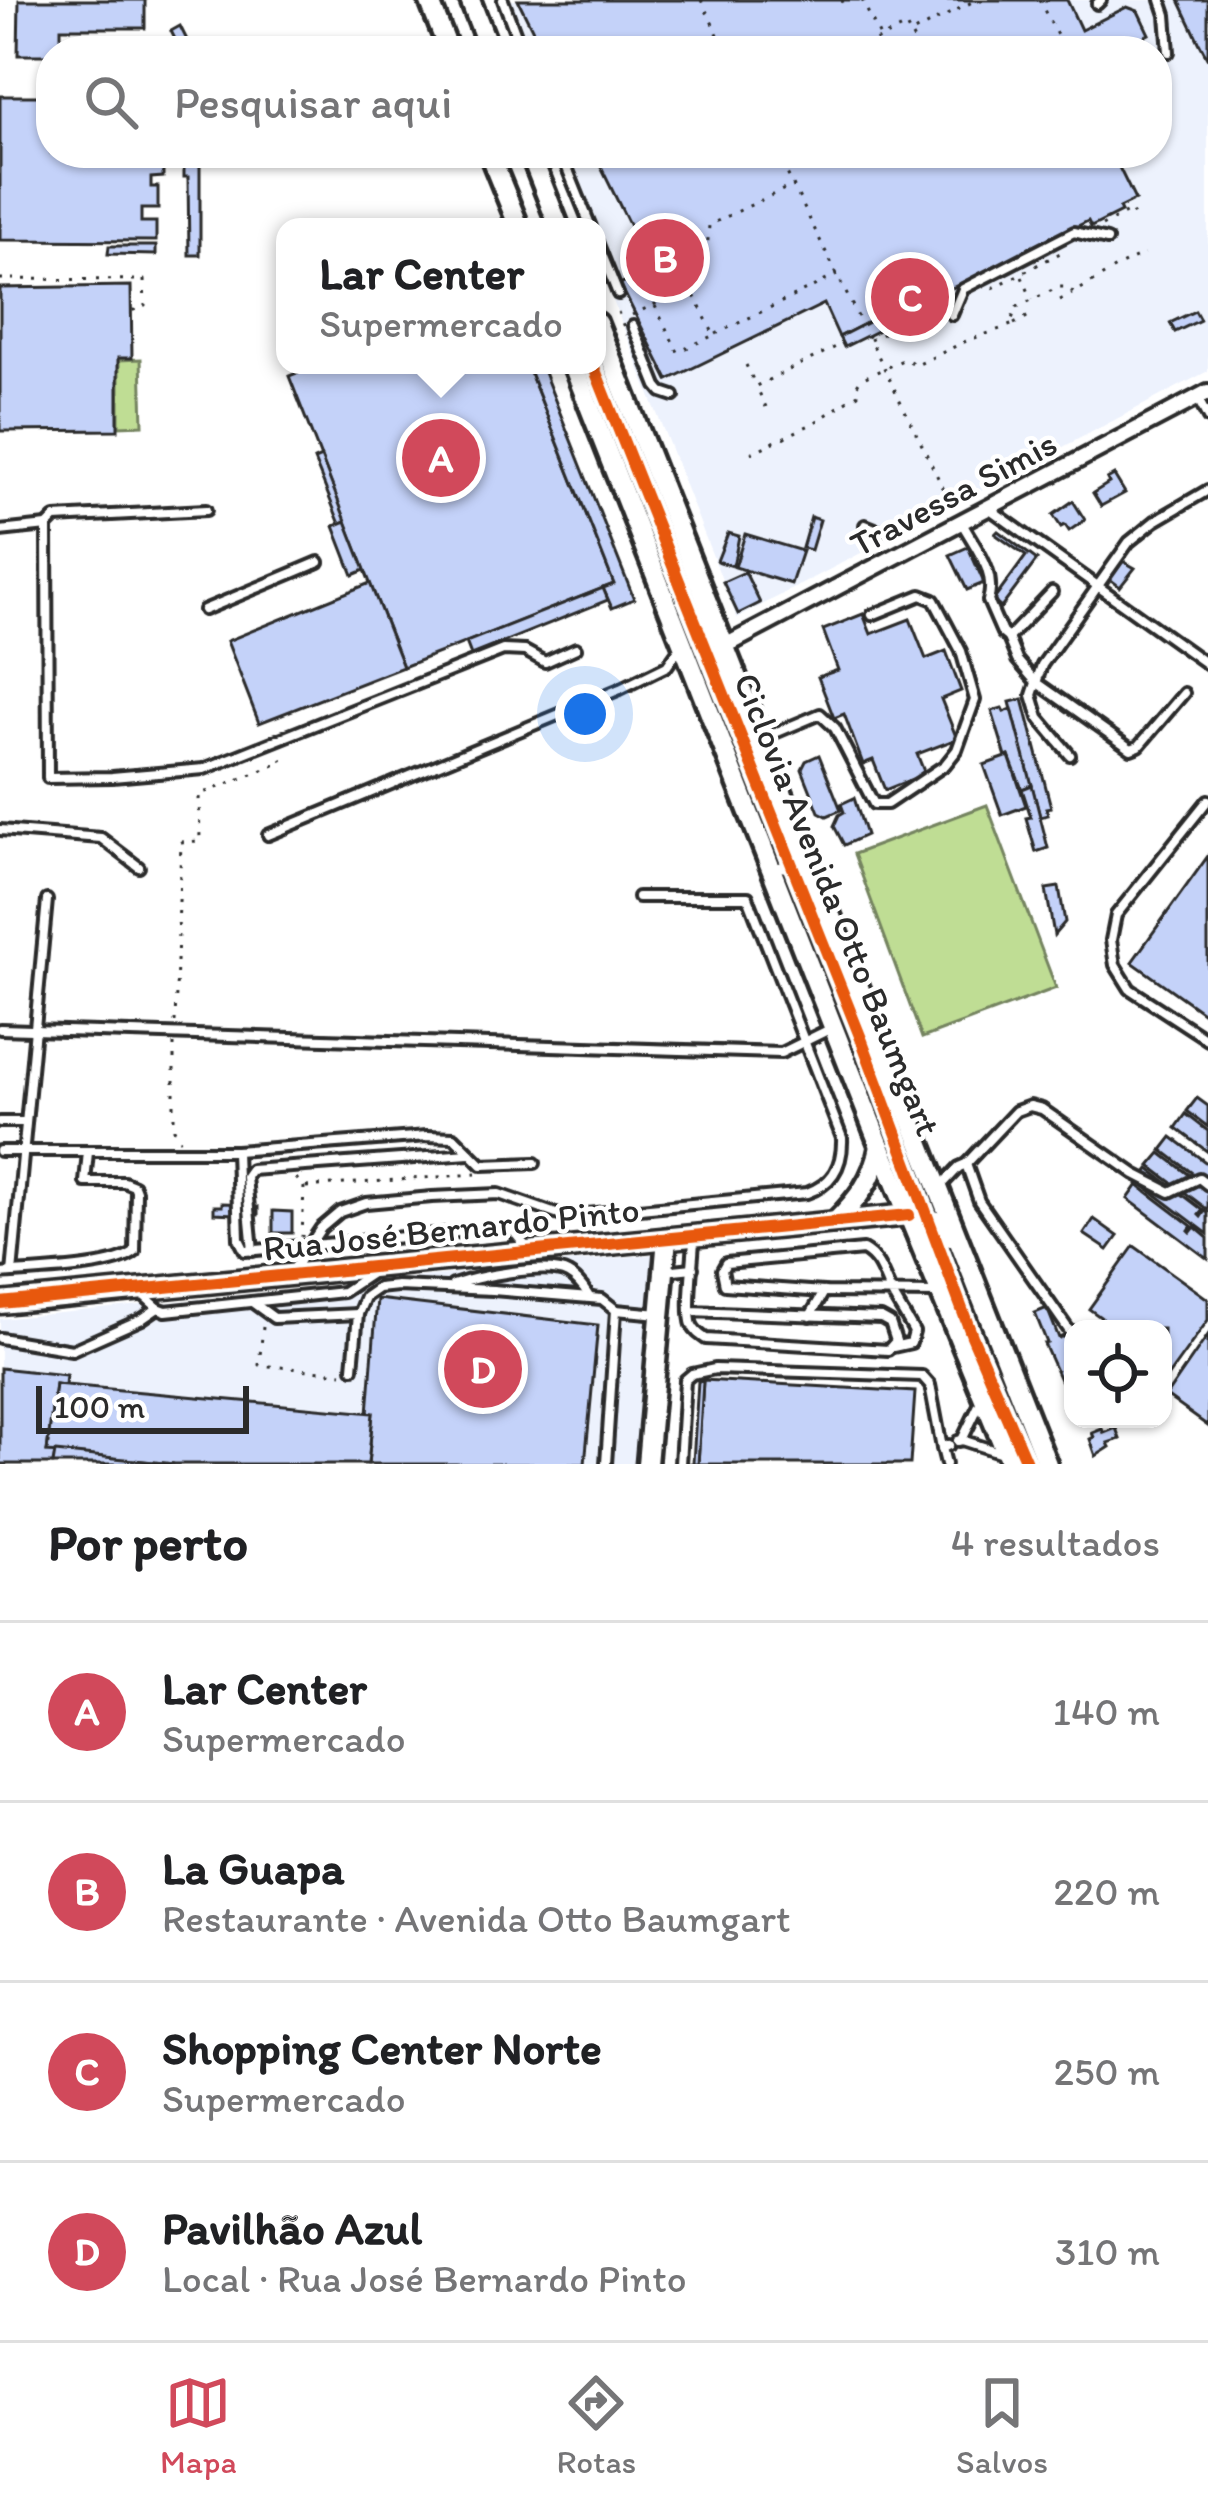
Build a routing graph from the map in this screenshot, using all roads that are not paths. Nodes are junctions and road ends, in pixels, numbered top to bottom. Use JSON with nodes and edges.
{"nodes":[{"id":1,"x":429,"y":0,"type":"edge"},
{"id":2,"x":470,"y":0,"type":"edge"},
{"id":3,"x":503,"y":0,"type":"edge"},
{"id":4,"x":1161,"y":0,"type":"edge"},
{"id":5,"x":443,"y":36,"type":"edge"},
{"id":6,"x":484,"y":36,"type":"edge"},
{"id":7,"x":516,"y":36,"type":"edge"},
{"id":8,"x":1167,"y":36,"type":"edge"},
{"id":9,"x":495,"y":168,"type":"edge"},
{"id":10,"x":536,"y":168,"type":"edge"},
{"id":11,"x":568,"y":168,"type":"edge"},
{"id":12,"x":515,"y":218,"type":"edge"},
{"id":13,"x":555,"y":218,"type":"edge"},
{"id":14,"x":587,"y":218,"type":"edge"},
{"id":15,"x":1107,"y":240,"type":"dead end"},
{"id":16,"x":606,"y":264,"type":"edge"},
{"id":17,"x":618,"y":294,"type":"road end"},
{"id":18,"x":952,"y":315,"type":"dead end"},
{"id":19,"x":630,"y":331,"type":"road end"},
{"id":20,"x":606,"y":338,"type":"edge"},
{"id":21,"x":577,"y":374,"type":"edge"},
{"id":22,"x":1203,"y":395,"type":"edge"},
{"id":23,"x":674,"y":396,"type":"dead end"},
{"id":24,"x":1208,"y":418,"type":"edge"},
{"id":25,"x":1208,"y":490,"type":"edge"},
{"id":26,"x":988,"y":508,"type":"junction"},
{"id":27,"x":206,"y":510,"type":"dead end"},
{"id":28,"x":962,"y":522,"type":"junction"},
{"id":29,"x":865,"y":525,"type":"dead end"},
{"id":30,"x":47,"y":526,"type":"junction"},
{"id":31,"x":0,"y":531,"type":"edge"},
{"id":32,"x":880,"y":531,"type":"dead end"},
{"id":33,"x":319,"y":562,"type":"dead end"},
{"id":34,"x":1100,"y":587,"type":"junction"},
{"id":35,"x":1052,"y":592,"type":"dead end"},
{"id":36,"x":204,"y":610,"type":"dead end"},
{"id":37,"x":872,"y":615,"type":"dead end"},
{"id":38,"x":1008,"y":638,"type":"junction"},
{"id":39,"x":682,"y":642,"type":"junction"},
{"id":40,"x":725,"y":646,"type":"junction"},
{"id":41,"x":576,"y":648,"type":"dead end"},
{"id":42,"x":1208,"y":665,"type":"edge"},
{"id":43,"x":1036,"y":682,"type":"junction"},
{"id":44,"x":1184,"y":693,"type":"dead end"},
{"id":45,"x":761,"y":738,"type":"junction"},
{"id":46,"x":1070,"y":755,"type":"dead end"},
{"id":47,"x":1208,"y":800,"type":"edge"},
{"id":48,"x":0,"y":830,"type":"edge"},
{"id":49,"x":268,"y":835,"type":"dead end"},
{"id":50,"x":770,"y":866,"type":"junction"},
{"id":51,"x":139,"y":867,"type":"dead end"},
{"id":52,"x":812,"y":871,"type":"junction"},
{"id":53,"x":638,"y":897,"type":"dead end"},
{"id":54,"x":47,"y":900,"type":"dead end"},
{"id":55,"x":874,"y":1027,"type":"junction"},
{"id":56,"x":0,"y":1029,"type":"edge"},
{"id":57,"x":35,"y":1030,"type":"junction"},
{"id":58,"x":838,"y":1034,"type":"junction"},
{"id":59,"x":1208,"y":1040,"type":"edge"},
{"id":60,"x":804,"y":1042,"type":"junction"},
{"id":61,"x":0,"y":1122,"type":"edge"},
{"id":62,"x":26,"y":1122,"type":"junction"},
{"id":63,"x":880,"y":1146,"type":"junction"},
{"id":64,"x":0,"y":1151,"type":"edge"},
{"id":65,"x":88,"y":1151,"type":"junction"},
{"id":66,"x":236,"y":1151,"type":"junction"},
{"id":67,"x":23,"y":1152,"type":"junction"},
{"id":68,"x":471,"y":1154,"type":"junction"},
{"id":69,"x":535,"y":1163,"type":"dead end"},
{"id":70,"x":966,"y":1164,"type":"junction"},
{"id":71,"x":1208,"y":1185,"type":"edge"},
{"id":72,"x":938,"y":1189,"type":"junction"},
{"id":73,"x":908,"y":1215,"type":"junction"},
{"id":74,"x":835,"y":1222,"type":"junction"},
{"id":75,"x":694,"y":1235,"type":"junction"},
{"id":76,"x":667,"y":1238,"type":"junction"},
{"id":77,"x":309,"y":1247,"type":"junction"},
{"id":78,"x":529,"y":1250,"type":"junction"},
{"id":79,"x":253,"y":1252,"type":"junction"},
{"id":80,"x":964,"y":1255,"type":"junction"},
{"id":81,"x":380,"y":1266,"type":"junction"},
{"id":82,"x":693,"y":1268,"type":"junction"},
{"id":83,"x":664,"y":1271,"type":"junction"},
{"id":84,"x":12,"y":1273,"type":"junction"},
{"id":85,"x":0,"y":1274,"type":"edge"},
{"id":86,"x":291,"y":1274,"type":"junction"},
{"id":87,"x":446,"y":1288,"type":"junction"},
{"id":88,"x":137,"y":1289,"type":"junction"},
{"id":89,"x":890,"y":1291,"type":"junction"},
{"id":90,"x":824,"y":1292,"type":"junction"},
{"id":91,"x":940,"y":1293,"type":"junction"},
{"id":92,"x":589,"y":1296,"type":"junction"},
{"id":93,"x":252,"y":1302,"type":"junction"},
{"id":94,"x":0,"y":1303,"type":"edge"},
{"id":95,"x":158,"y":1308,"type":"junction"},
{"id":96,"x":616,"y":1310,"type":"junction"},
{"id":97,"x":692,"y":1311,"type":"junction"},
{"id":98,"x":358,"y":1314,"type":"junction"},
{"id":99,"x":660,"y":1314,"type":"junction"},
{"id":100,"x":810,"y":1316,"type":"junction"},
{"id":101,"x":1064,"y":1323,"type":"edge"},
{"id":102,"x":0,"y":1338,"type":"edge"},
{"id":103,"x":893,"y":1347,"type":"junction"},
{"id":104,"x":353,"y":1368,"type":"road end"},
{"id":105,"x":984,"y":1396,"type":"junction"},
{"id":106,"x":953,"y":1444,"type":"junction"},
{"id":107,"x":1010,"y":1460,"type":"edge"},
{"id":108,"x":605,"y":1464,"type":"edge"},
{"id":109,"x":647,"y":1464,"type":"edge"},
{"id":110,"x":680,"y":1464,"type":"edge"},
{"id":111,"x":946,"y":1464,"type":"edge"},
{"id":112,"x":1047,"y":1464,"type":"edge"}],
"edges":[{"from":1,"to":5,"type":"main road"},
{"from":2,"to":6,"type":"main road"},
{"from":3,"to":7,"type":"lane"},
{"from":4,"to":8,"type":"lane"},
{"from":9,"to":12,"type":"main road"},
{"from":10,"to":13,"type":"main road"},
{"from":11,"to":14,"type":"lane"},
{"from":15,"to":18,"type":"lane"},
{"from":16,"to":17,"type":"lane"},
{"from":19,"to":23,"type":"lane"},
{"from":20,"to":40,"type":"main road"},
{"from":21,"to":39,"type":"main road"},
{"from":22,"to":24,"type":"lane"},
{"from":22,"to":26,"type":"street","name":"Travessa Simis"},
{"from":25,"to":34,"type":"lane"},
{"from":26,"to":28,"type":"street","name":"Travessa Simis"},
{"from":26,"to":34,"type":"lane"},
{"from":27,"to":30,"type":"lane"},
{"from":28,"to":38,"type":"lane"},
{"from":28,"to":40,"type":"street","name":"Travessa Simis"},
{"from":29,"to":32,"type":"lane"},
{"from":30,"to":31,"type":"lane"},
{"from":30,"to":41,"type":"lane"},
{"from":33,"to":36,"type":"lane"},
{"from":34,"to":42,"type":"lane"},
{"from":34,"to":43,"type":"lane"},
{"from":35,"to":38,"type":"lane"},
{"from":37,"to":45,"type":"lane"},
{"from":38,"to":43,"type":"lane"},
{"from":39,"to":49,"type":"lane"},
{"from":39,"to":50,"type":"main road"},
{"from":40,"to":45,"type":"main road"},
{"from":43,"to":44,"type":"lane"},
{"from":43,"to":46,"type":"lane"},
{"from":45,"to":52,"type":"main road"},
{"from":47,"to":59,"type":"lane"},
{"from":48,"to":51,"type":"lane"},
{"from":50,"to":52,"type":"lane"},
{"from":50,"to":58,"type":"main road"},
{"from":52,"to":55,"type":"main road"},
{"from":53,"to":60,"type":"lane"},
{"from":54,"to":57,"type":"lane"},
{"from":55,"to":58,"type":"main road"},
{"from":55,"to":72,"type":"main road"},
{"from":56,"to":57,"type":"lane"},
{"from":57,"to":60,"type":"lane"},
{"from":57,"to":62,"type":"lane"},
{"from":58,"to":60,"type":"lane"},
{"from":58,"to":63,"type":"main road"},
{"from":60,"to":77,"type":"lane"},
{"from":61,"to":62,"type":"lane"},
{"from":62,"to":67,"type":"lane"},
{"from":63,"to":73,"type":"main road"},
{"from":63,"to":74,"type":"main road"},
{"from":64,"to":67,"type":"lane"},
{"from":65,"to":66,"type":"lane"},
{"from":65,"to":67,"type":"lane"},
{"from":65,"to":84,"type":"lane"},
{"from":66,"to":68,"type":"lane"},
{"from":66,"to":79,"type":"lane"},
{"from":67,"to":84,"type":"lane"},
{"from":68,"to":69,"type":"lane"},
{"from":68,"to":79,"type":"lane"},
{"from":70,"to":71,"type":"lane"},
{"from":70,"to":72,"type":"lane"},
{"from":70,"to":101,"type":"lane"},
{"from":72,"to":80,"type":"main road"},
{"from":73,"to":74,"type":"main road","name":"Rua José Bernardo Pinto"},
{"from":73,"to":80,"type":"main road"},
{"from":73,"to":91,"type":"main road"},
{"from":74,"to":75,"type":"main road","name":"Rua José Bernardo Pinto"},
{"from":75,"to":76,"type":"main road","name":"Rua José Bernardo Pinto"},
{"from":75,"to":82,"type":"lane"},
{"from":76,"to":78,"type":"main road","name":"Rua José Bernardo Pinto"},
{"from":76,"to":83,"type":"main road"},
{"from":77,"to":78,"type":"lane"},
{"from":77,"to":79,"type":"lane"},
{"from":77,"to":86,"type":"lane"},
{"from":78,"to":81,"type":"main road","name":"Rua José Bernardo Pinto"},
{"from":80,"to":112,"type":"main road"},
{"from":81,"to":86,"type":"main road","name":"Rua José Bernardo Pinto"},
{"from":81,"to":93,"type":"lane"},
{"from":82,"to":83,"type":"lane"},
{"from":82,"to":97,"type":"lane"},
{"from":83,"to":99,"type":"main road"},
{"from":84,"to":85,"type":"lane"},
{"from":86,"to":88,"type":"main road","name":"Rua José Bernardo Pinto"},
{"from":87,"to":92,"type":"lane"},
{"from":87,"to":92,"type":"lane"},
{"from":87,"to":98,"type":"lane"},
{"from":88,"to":94,"type":"main road","name":"Rua José Bernardo Pinto"},
{"from":88,"to":95,"type":"lane"},
{"from":89,"to":90,"type":"lane"},
{"from":89,"to":90,"type":"lane"},
{"from":89,"to":91,"type":"lane"},
{"from":89,"to":103,"type":"lane"},
{"from":90,"to":100,"type":"lane"},
{"from":91,"to":105,"type":"main road"},
{"from":92,"to":96,"type":"lane"},
{"from":93,"to":95,"type":"lane"},
{"from":93,"to":98,"type":"lane"},
{"from":95,"to":102,"type":"lane"},
{"from":96,"to":99,"type":"lane"},
{"from":96,"to":108,"type":"lane"},
{"from":97,"to":100,"type":"lane"},
{"from":97,"to":103,"type":"lane"},
{"from":98,"to":104,"type":"lane"},
{"from":99,"to":109,"type":"main road"},
{"from":100,"to":103,"type":"lane"},
{"from":105,"to":106,"type":"lane"},
{"from":105,"to":107,"type":"main road"},
{"from":106,"to":107,"type":"lane"},
{"from":106,"to":110,"type":"lane"},
{"from":106,"to":111,"type":"lane"}]}
